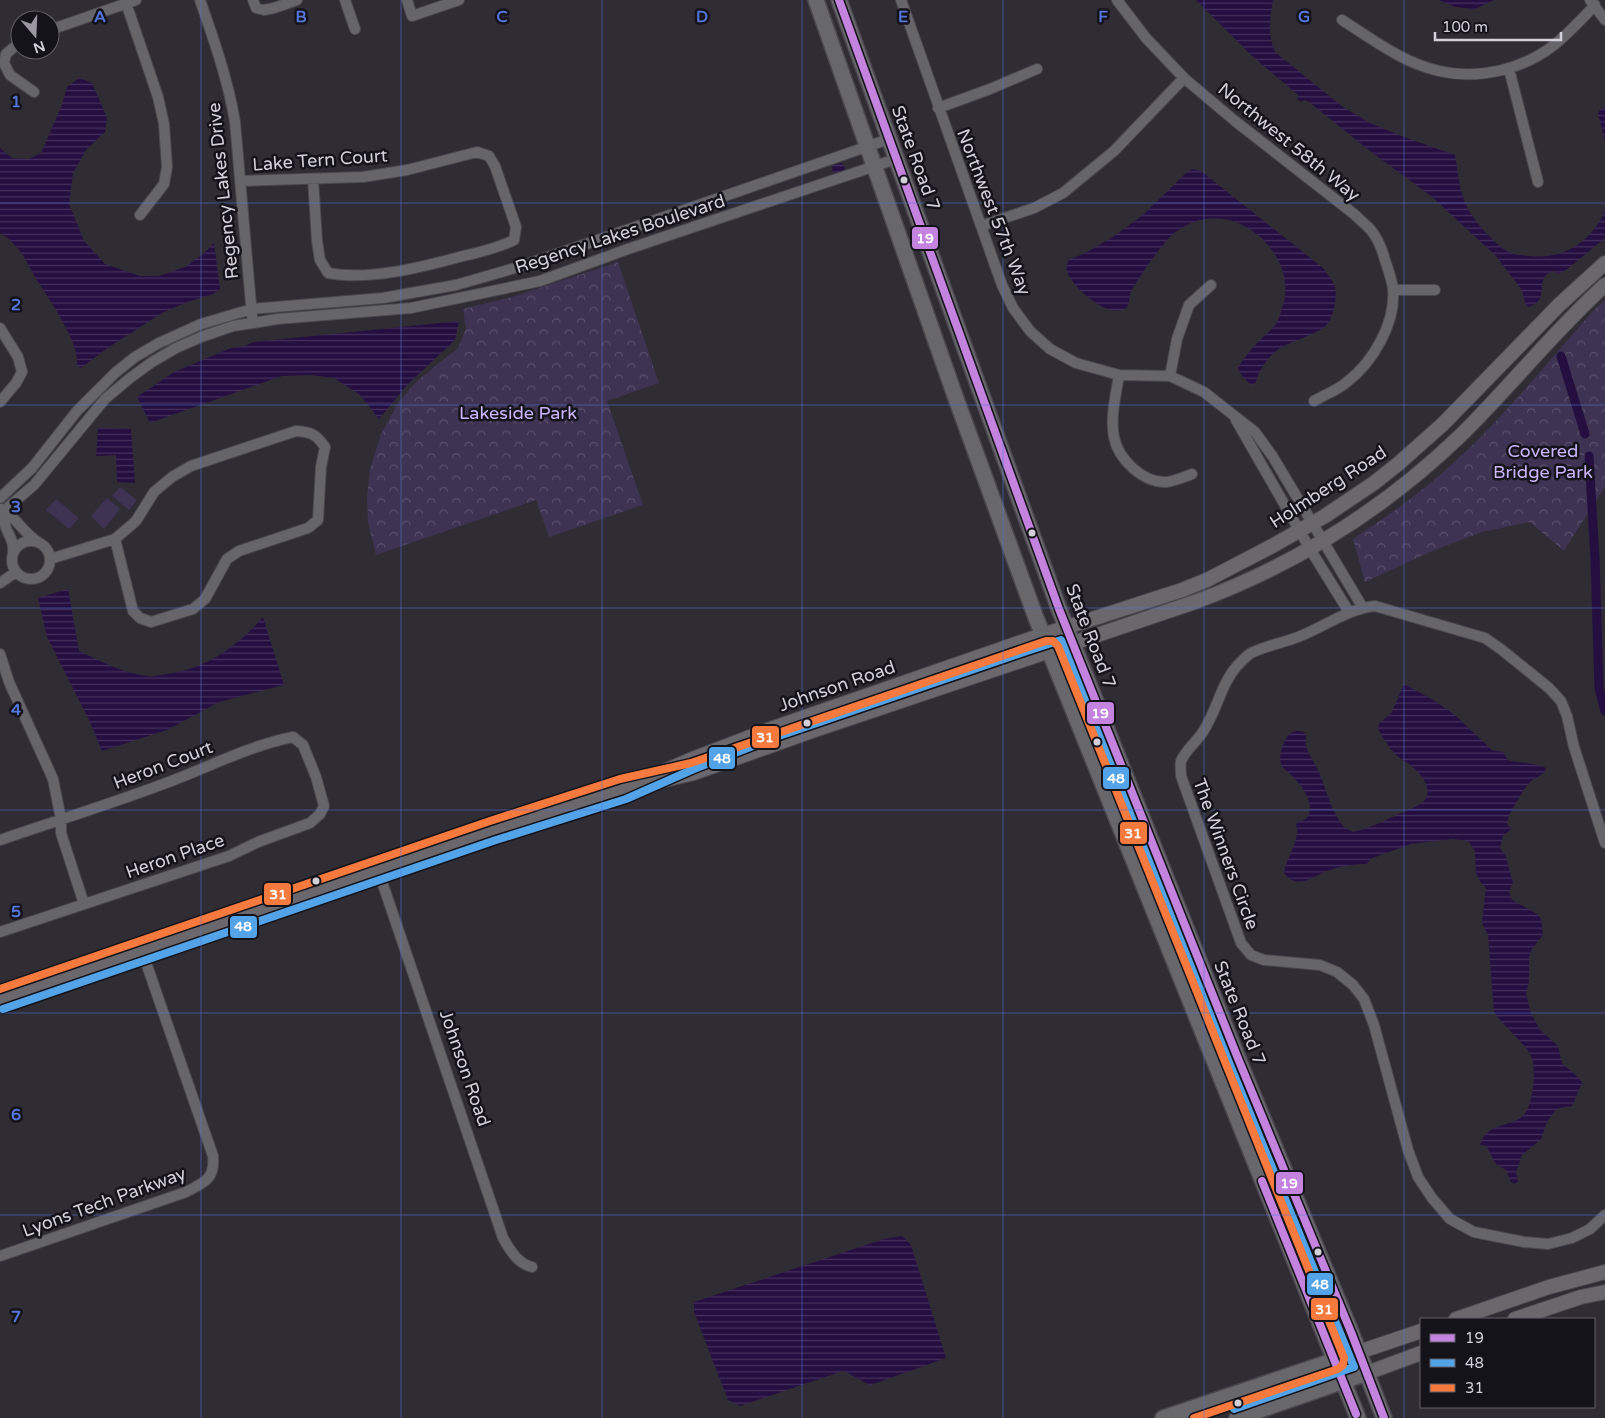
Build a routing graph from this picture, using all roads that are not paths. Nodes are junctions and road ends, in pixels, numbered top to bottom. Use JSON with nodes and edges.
{"nodes":[{"id":1,"x":200,"y":0,"type":"edge"},
{"id":2,"x":253,"y":0,"type":"edge"},
{"id":3,"x":297,"y":0,"type":"edge"},
{"id":4,"x":345,"y":0,"type":"edge"},
{"id":5,"x":406,"y":0,"type":"edge"},
{"id":6,"x":459,"y":0,"type":"edge"},
{"id":7,"x":816,"y":0,"type":"edge"},
{"id":8,"x":838,"y":0,"type":"edge"},
{"id":9,"x":901,"y":0,"type":"edge"},
{"id":10,"x":1117,"y":0,"type":"edge"},
{"id":11,"x":129,"y":1,"type":"edge"},
{"id":12,"x":1593,"y":3,"type":"edge"},
{"id":13,"x":1605,"y":14,"type":"edge"},
{"id":14,"x":1342,"y":20,"type":"dead end"},
{"id":15,"x":1605,"y":20,"type":"edge"},
{"id":16,"x":60,"y":26,"type":"edge"},
{"id":17,"x":355,"y":29,"type":"dead end"},
{"id":18,"x":10,"y":51,"type":"edge"},
{"id":19,"x":1037,"y":69,"type":"dead end"},
{"id":20,"x":1509,"y":69,"type":"junction"},
{"id":21,"x":1184,"y":78,"type":"junction"},
{"id":22,"x":34,"y":92,"type":"dead end"},
{"id":23,"x":938,"y":108,"type":"junction"},
{"id":24,"x":889,"y":139,"type":"junction"},
{"id":25,"x":867,"y":147,"type":"junction"},
{"id":26,"x":896,"y":159,"type":"junction"},
{"id":27,"x":874,"y":166,"type":"junction"},
{"id":28,"x":313,"y":179,"type":"junction"},
{"id":29,"x":240,"y":181,"type":"junction"},
{"id":30,"x":1538,"y":182,"type":"dead end"},
{"id":31,"x":140,"y":216,"type":"dead end"},
{"id":32,"x":981,"y":226,"type":"junction"},
{"id":33,"x":1605,"y":263,"type":"edge"},
{"id":34,"x":1211,"y":285,"type":"dead end"},
{"id":35,"x":1605,"y":286,"type":"edge"},
{"id":36,"x":1393,"y":290,"type":"junction"},
{"id":37,"x":1435,"y":290,"type":"dead end"},
{"id":38,"x":252,"y":309,"type":"junction"},
{"id":39,"x":253,"y":322,"type":"junction"},
{"id":40,"x":0,"y":328,"type":"edge"},
{"id":41,"x":1119,"y":375,"type":"junction"},
{"id":42,"x":1170,"y":376,"type":"junction"},
{"id":43,"x":1314,"y":401,"type":"dead end"},
{"id":44,"x":0,"y":402,"type":"edge"},
{"id":45,"x":1233,"y":414,"type":"junction"},
{"id":46,"x":1192,"y":474,"type":"dead end"},
{"id":47,"x":0,"y":498,"type":"edge"},
{"id":48,"x":2,"y":512,"type":"edge"},
{"id":49,"x":1313,"y":523,"type":"junction"},
{"id":50,"x":1300,"y":531,"type":"junction"},
{"id":51,"x":115,"y":538,"type":"junction"},
{"id":52,"x":1323,"y":541,"type":"junction"},
{"id":53,"x":41,"y":544,"type":"junction"},
{"id":54,"x":1310,"y":549,"type":"junction"},
{"id":55,"x":13,"y":552,"type":"junction"},
{"id":56,"x":50,"y":559,"type":"junction"},
{"id":57,"x":16,"y":572,"type":"junction"},
{"id":58,"x":0,"y":583,"type":"edge"},
{"id":59,"x":1363,"y":608,"type":"junction"},
{"id":60,"x":1348,"y":612,"type":"junction"},
{"id":61,"x":1067,"y":628,"type":"junction"},
{"id":62,"x":1043,"y":635,"type":"junction"},
{"id":63,"x":1072,"y":643,"type":"junction"},
{"id":64,"x":1049,"y":650,"type":"junction"},
{"id":65,"x":0,"y":654,"type":"edge"},
{"id":66,"x":5,"y":683,"type":"edge"},
{"id":67,"x":752,"y":736,"type":"junction"},
{"id":68,"x":694,"y":773,"type":"junction"},
{"id":69,"x":316,"y":778,"type":"joint"},
{"id":70,"x":623,"y":789,"type":"junction"},
{"id":71,"x":61,"y":819,"type":"junction"},
{"id":72,"x":0,"y":840,"type":"edge"},
{"id":73,"x":1605,"y":843,"type":"edge"},
{"id":74,"x":378,"y":870,"type":"junction"},
{"id":75,"x":84,"y":904,"type":"junction"},
{"id":76,"x":0,"y":932,"type":"edge"},
{"id":77,"x":142,"y":951,"type":"junction"},
{"id":78,"x":1179,"y":975,"type":"junction"},
{"id":79,"x":1213,"y":995,"type":"junction"},
{"id":80,"x":0,"y":1000,"type":"edge"},
{"id":81,"x":1200,"y":1029,"type":"junction"},
{"id":82,"x":1237,"y":1056,"type":"junction"},
{"id":83,"x":1605,"y":1215,"type":"edge"},
{"id":84,"x":0,"y":1256,"type":"edge"},
{"id":85,"x":532,"y":1267,"type":"dead end"},
{"id":86,"x":1605,"y":1272,"type":"edge"},
{"id":87,"x":1605,"y":1292,"type":"edge"},
{"id":88,"x":1459,"y":1318,"type":"edge"},
{"id":89,"x":1518,"y":1318,"type":"edge"},
{"id":90,"x":1420,"y":1331,"type":"edge"},
{"id":91,"x":1359,"y":1352,"type":"junction"},
{"id":92,"x":1420,"y":1353,"type":"edge"},
{"id":93,"x":1334,"y":1360,"type":"junction"},
{"id":94,"x":1366,"y":1374,"type":"junction"},
{"id":95,"x":1343,"y":1381,"type":"junction"},
{"id":96,"x":1163,"y":1418,"type":"edge"},
{"id":97,"x":1237,"y":1418,"type":"edge"},
{"id":98,"x":1358,"y":1418,"type":"edge"},
{"id":99,"x":1384,"y":1418,"type":"edge"}],
"edges":[{"from":1,"to":29,"type":"street","name":"Regency Lakes Drive"},
{"from":2,"to":3,"type":"street"},
{"from":4,"to":17,"type":"street"},
{"from":5,"to":6,"type":"street"},
{"from":7,"to":25,"type":"main road"},
{"from":8,"to":24,"type":"main road","name":"State Road 7"},
{"from":9,"to":23,"type":"street","name":"Northwest 57th Way"},
{"from":10,"to":21,"type":"street","name":"Northwest 58th Way"},
{"from":11,"to":16,"type":"street"},
{"from":11,"to":31,"type":"street"},
{"from":12,"to":13,"type":"street"},
{"from":12,"to":15,"type":"street"},
{"from":12,"to":20,"type":"street"},
{"from":14,"to":20,"type":"street"},
{"from":18,"to":22,"type":"street"},
{"from":19,"to":23,"type":"street"},
{"from":20,"to":30,"type":"street"},
{"from":21,"to":32,"type":"street"},
{"from":21,"to":36,"type":"street","name":"Northwest 58th Way"},
{"from":23,"to":32,"type":"street","name":"Northwest 57th Way"},
{"from":24,"to":25,"type":"street","name":"Regency Lakes Boulevard"},
{"from":24,"to":26,"type":"main road","name":"State Road 7"},
{"from":25,"to":27,"type":"main road"},
{"from":25,"to":38,"type":"street","name":"Regency Lakes Boulevard"},
{"from":26,"to":27,"type":"street","name":"Regency Lakes Boulevard"},
{"from":26,"to":61,"type":"main road","name":"State Road 7"},
{"from":27,"to":39,"type":"street","name":"Regency Lakes Boulevard"},
{"from":27,"to":62,"type":"main road"},
{"from":28,"to":28,"type":"street","name":"Lake Tern Court"},
{"from":28,"to":29,"type":"street","name":"Lake Tern Court"},
{"from":29,"to":38,"type":"street","name":"Regency Lakes Drive"},
{"from":32,"to":41,"type":"street","name":"Northwest 57th Way"},
{"from":33,"to":49,"type":"street","name":"Holmberg Road"},
{"from":34,"to":42,"type":"street"},
{"from":35,"to":52,"type":"street"},
{"from":36,"to":37,"type":"street"},
{"from":36,"to":43,"type":"street"},
{"from":38,"to":39,"type":"street","name":"Regency Lakes Drive"},
{"from":38,"to":47,"type":"street","name":"Regency Lakes Boulevard"},
{"from":39,"to":48,"type":"street","name":"Regency Lakes Boulevard"},
{"from":40,"to":44,"type":"street"},
{"from":41,"to":42,"type":"street","name":"Northwest 57th Way"},
{"from":41,"to":46,"type":"street"},
{"from":42,"to":45,"type":"street","name":"Northwest 57th Way"},
{"from":45,"to":49,"type":"street","name":"Northwest 57th Way"},
{"from":45,"to":50,"type":"street","name":"Northwest 57th Way"},
{"from":48,"to":53,"type":"street"},
{"from":48,"to":55,"type":"street"},
{"from":49,"to":50,"type":"street","name":"Holmberg Road"},
{"from":49,"to":52,"type":"street","name":"Northwest 57th Way"},
{"from":50,"to":54,"type":"street","name":"Northwest 57th Way"},
{"from":50,"to":61,"type":"street","name":"Holmberg Road"},
{"from":51,"to":51,"type":"street"},
{"from":51,"to":56,"type":"street"},
{"from":52,"to":54,"type":"street"},
{"from":52,"to":59,"type":"street","name":"Northwest 57th Way"},
{"from":53,"to":55,"type":"street"},
{"from":53,"to":56,"type":"street"},
{"from":54,"to":60,"type":"street","name":"Northwest 57th Way"},
{"from":54,"to":63,"type":"street"},
{"from":55,"to":57,"type":"street"},
{"from":56,"to":57,"type":"street"},
{"from":57,"to":58,"type":"street"},
{"from":59,"to":60,"type":"street","name":"The Winners Circle"},
{"from":59,"to":73,"type":"street","name":"The Winners Circle"},
{"from":60,"to":83,"type":"street","name":"The Winners Circle"},
{"from":61,"to":62,"type":"street","name":"Johnson Road"},
{"from":61,"to":63,"type":"main road","name":"State Road 7"},
{"from":62,"to":64,"type":"main road"},
{"from":62,"to":67,"type":"street","name":"Johnson Road"},
{"from":63,"to":64,"type":"street","name":"Johnson Road"},
{"from":63,"to":79,"type":"main road","name":"State Road 7"},
{"from":64,"to":68,"type":"street","name":"Johnson Road"},
{"from":64,"to":78,"type":"main road"},
{"from":65,"to":66,"type":"street"},
{"from":66,"to":71,"type":"street"},
{"from":67,"to":68,"type":"street"},
{"from":67,"to":70,"type":"street","name":"Johnson Road"},
{"from":68,"to":70,"type":"street","name":"Johnson Road"},
{"from":69,"to":71,"type":"street","name":"Heron Court"},
{"from":69,"to":75,"type":"street","name":"Heron Place"},
{"from":70,"to":74,"type":"street","name":"Johnson Road"},
{"from":71,"to":72,"type":"street","name":"Heron Court"},
{"from":71,"to":75,"type":"street"},
{"from":74,"to":77,"type":"street","name":"Johnson Road"},
{"from":74,"to":85,"type":"street","name":"Johnson Road"},
{"from":75,"to":76,"type":"street","name":"Heron Place"},
{"from":77,"to":80,"type":"street","name":"Johnson Road"},
{"from":77,"to":84,"type":"street","name":"Lyons Tech Parkway"},
{"from":78,"to":79,"type":"main road"},
{"from":78,"to":81,"type":"main road"},
{"from":79,"to":82,"type":"main road","name":"State Road 7"},
{"from":81,"to":82,"type":"main road"},
{"from":81,"to":93,"type":"main road"},
{"from":82,"to":91,"type":"main road","name":"State Road 7"},
{"from":86,"to":88,"type":"street"},
{"from":87,"to":89,"type":"street"},
{"from":90,"to":91,"type":"street"},
{"from":91,"to":93,"type":"main road"},
{"from":91,"to":94,"type":"main road","name":"State Road 7"},
{"from":92,"to":94,"type":"street"},
{"from":93,"to":95,"type":"main road"},
{"from":93,"to":96,"type":"main road"},
{"from":94,"to":95,"type":"main road"},
{"from":94,"to":99,"type":"main road","name":"State Road 7"},
{"from":95,"to":97,"type":"main road"},
{"from":95,"to":98,"type":"main road"}]}
